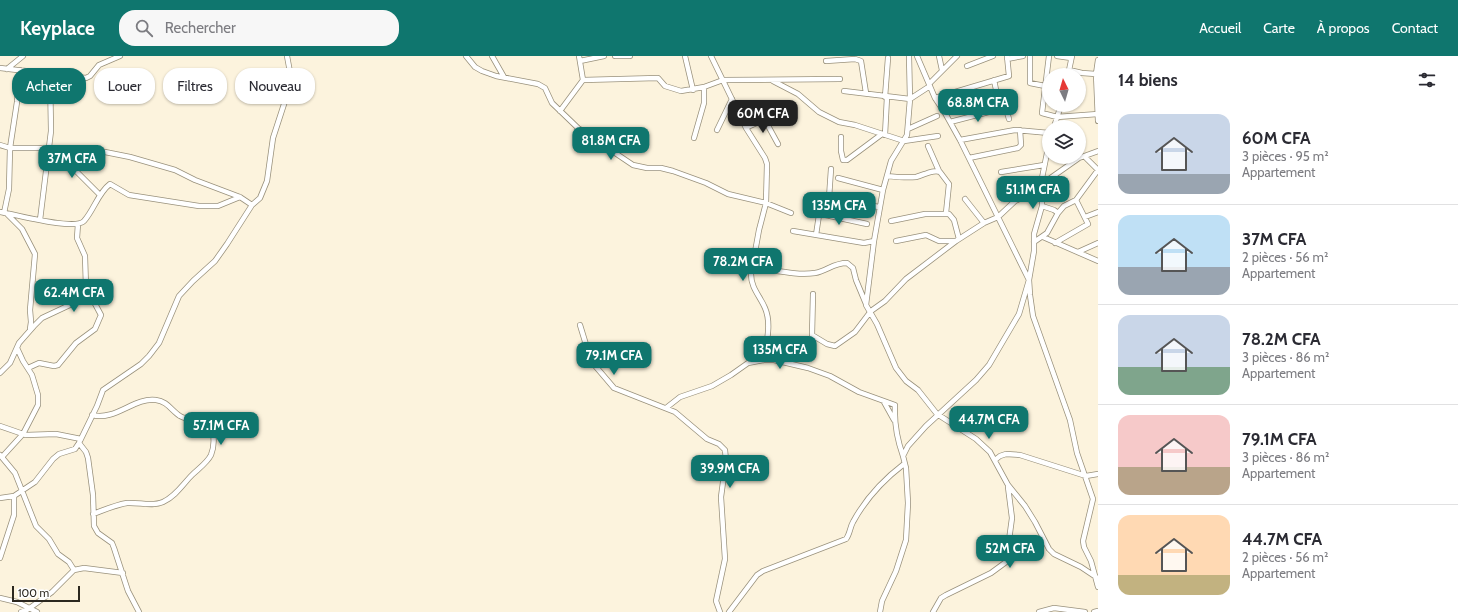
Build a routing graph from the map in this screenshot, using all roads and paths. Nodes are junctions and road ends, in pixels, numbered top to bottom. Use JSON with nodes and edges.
{"nodes":[{"id":1,"x":23,"y":56,"type":"edge"},
{"id":2,"x":120,"y":56,"type":"edge"},
{"id":3,"x":287,"y":56,"type":"edge"},
{"id":4,"x":466,"y":56,"type":"edge"},
{"id":5,"x":492,"y":56,"type":"edge"},
{"id":6,"x":604,"y":56,"type":"edge"},
{"id":7,"x":615,"y":56,"type":"edge"},
{"id":8,"x":630,"y":56,"type":"edge"},
{"id":9,"x":685,"y":56,"type":"edge"},
{"id":10,"x":711,"y":56,"type":"edge"},
{"id":11,"x":909,"y":56,"type":"edge"},
{"id":12,"x":917,"y":56,"type":"edge"},
{"id":13,"x":939,"y":56,"type":"edge"},
{"id":14,"x":957,"y":56,"type":"edge"},
{"id":15,"x":993,"y":56,"type":"edge"},
{"id":16,"x":1023,"y":56,"type":"edge"},
{"id":17,"x":1030,"y":56,"type":"edge"},
{"id":18,"x":1049,"y":56,"type":"edge"},
{"id":19,"x":1053,"y":56,"type":"edge"},
{"id":20,"x":1057,"y":56,"type":"edge"},
{"id":21,"x":855,"y":57,"type":"edge"},
{"id":22,"x":1072,"y":57,"type":"edge"},
{"id":23,"x":579,"y":58,"type":"edge"},
{"id":24,"x":888,"y":58,"type":"dead end"},
{"id":25,"x":1007,"y":58,"type":"edge"},
{"id":26,"x":1098,"y":60,"type":"edge"},
{"id":27,"x":826,"y":61,"type":"dead end"},
{"id":28,"x":967,"y":66,"type":"dead end"},
{"id":29,"x":0,"y":68,"type":"edge"},
{"id":30,"x":7,"y":68,"type":"junction"},
{"id":31,"x":1047,"y":68,"type":"edge"},
{"id":32,"x":1069,"y":68,"type":"edge"},
{"id":33,"x":12,"y":69,"type":"edge"},
{"id":34,"x":942,"y":70,"type":"junction"},
{"id":35,"x":1086,"y":73,"type":"edge"},
{"id":36,"x":1096,"y":74,"type":"junction"},
{"id":37,"x":504,"y":77,"type":"junction"},
{"id":38,"x":86,"y":78,"type":"edge"},
{"id":39,"x":840,"y":79,"type":"dead end"},
{"id":40,"x":583,"y":80,"type":"junction"},
{"id":41,"x":723,"y":80,"type":"junction"},
{"id":42,"x":772,"y":80,"type":"junction"},
{"id":43,"x":994,"y":80,"type":"junction"},
{"id":44,"x":930,"y":85,"type":"junction"},
{"id":45,"x":1042,"y":86,"type":"edge"},
{"id":46,"x":704,"y":87,"type":"junction"},
{"id":47,"x":693,"y":90,"type":"junction"},
{"id":48,"x":844,"y":91,"type":"dead end"},
{"id":49,"x":866,"y":93,"type":"junction"},
{"id":50,"x":886,"y":97,"type":"junction"},
{"id":51,"x":935,"y":98,"type":"junction"},
{"id":52,"x":732,"y":99,"type":"junction"},
{"id":53,"x":910,"y":99,"type":"junction"},
{"id":54,"x":17,"y":104,"type":"edge"},
{"id":55,"x":51,"y":104,"type":"edge"},
{"id":56,"x":1000,"y":109,"type":"junction"},
{"id":57,"x":560,"y":111,"type":"junction"},
{"id":58,"x":1042,"y":112,"type":"edge"},
{"id":59,"x":1059,"y":112,"type":"edge"},
{"id":60,"x":1098,"y":114,"type":"edge"},
{"id":61,"x":937,"y":116,"type":"dead end"},
{"id":62,"x":1057,"y":117,"type":"junction"},
{"id":63,"x":1009,"y":119,"type":"dead end"},
{"id":64,"x":1056,"y":120,"type":"edge"},
{"id":65,"x":1098,"y":121,"type":"edge"},
{"id":66,"x":950,"y":122,"type":"junction"},
{"id":67,"x":746,"y":128,"type":"junction"},
{"id":68,"x":908,"y":129,"type":"junction"},
{"id":69,"x":717,"y":130,"type":"dead end"},
{"id":70,"x":1020,"y":130,"type":"junction"},
{"id":71,"x":1042,"y":132,"type":"edge"},
{"id":72,"x":883,"y":134,"type":"junction"},
{"id":73,"x":938,"y":136,"type":"dead end"},
{"id":74,"x":841,"y":137,"type":"dead end"},
{"id":75,"x":694,"y":138,"type":"dead end"},
{"id":76,"x":960,"y":140,"type":"junction"},
{"id":77,"x":904,"y":141,"type":"junction"},
{"id":78,"x":778,"y":144,"type":"dead end"},
{"id":79,"x":0,"y":145,"type":"edge"},
{"id":80,"x":928,"y":146,"type":"dead end"},
{"id":81,"x":10,"y":148,"type":"junction"},
{"id":82,"x":49,"y":150,"type":"junction"},
{"id":83,"x":58,"y":151,"type":"junction"},
{"id":84,"x":1098,"y":151,"type":"edge"},
{"id":85,"x":1086,"y":156,"type":"edge"},
{"id":86,"x":969,"y":158,"type":"junction"},
{"id":87,"x":1086,"y":162,"type":"edge"},
{"id":88,"x":1072,"y":164,"type":"edge"},
{"id":89,"x":1044,"y":165,"type":"joint"},
{"id":90,"x":832,"y":169,"type":"dead end"},
{"id":91,"x":1098,"y":170,"type":"edge"},
{"id":92,"x":939,"y":171,"type":"junction"},
{"id":93,"x":1001,"y":172,"type":"dead end"},
{"id":94,"x":887,"y":176,"type":"junction"},
{"id":95,"x":838,"y":178,"type":"dead end"},
{"id":96,"x":1042,"y":184,"type":"junction"},
{"id":97,"x":883,"y":190,"type":"junction"},
{"id":98,"x":1042,"y":194,"type":"junction"},
{"id":99,"x":100,"y":195,"type":"junction"},
{"id":100,"x":812,"y":195,"type":"dead end"},
{"id":101,"x":240,"y":197,"type":"junction"},
{"id":102,"x":829,"y":198,"type":"junction"},
{"id":103,"x":965,"y":199,"type":"dead end"},
{"id":104,"x":1076,"y":200,"type":"junction"},
{"id":105,"x":766,"y":203,"type":"junction"},
{"id":106,"x":252,"y":205,"type":"junction"},
{"id":107,"x":1042,"y":206,"type":"junction"},
{"id":108,"x":879,"y":208,"type":"junction"},
{"id":109,"x":791,"y":212,"type":"dead end"},
{"id":110,"x":1058,"y":212,"type":"junction"},
{"id":111,"x":1098,"y":212,"type":"edge"},
{"id":112,"x":3,"y":213,"type":"edge"},
{"id":113,"x":946,"y":213,"type":"junction"},
{"id":114,"x":998,"y":217,"type":"junction"},
{"id":115,"x":1085,"y":217,"type":"junction"},
{"id":116,"x":40,"y":220,"type":"junction"},
{"id":117,"x":891,"y":221,"type":"dead end"},
{"id":118,"x":984,"y":223,"type":"junction"},
{"id":119,"x":78,"y":224,"type":"junction"},
{"id":120,"x":867,"y":224,"type":"dead end"},
{"id":121,"x":793,"y":232,"type":"dead end"},
{"id":122,"x":816,"y":235,"type":"junction"},
{"id":123,"x":1043,"y":237,"type":"junction"},
{"id":124,"x":957,"y":240,"type":"junction"},
{"id":125,"x":874,"y":241,"type":"junction"},
{"id":126,"x":896,"y":242,"type":"dead end"},
{"id":127,"x":1034,"y":242,"type":"junction"},
{"id":128,"x":1055,"y":243,"type":"junction"},
{"id":129,"x":1098,"y":244,"type":"edge"},
{"id":130,"x":1078,"y":252,"type":"junction"},
{"id":131,"x":1098,"y":261,"type":"edge"},
{"id":132,"x":752,"y":267,"type":"junction"},
{"id":133,"x":1029,"y":280,"type":"junction"},
{"id":134,"x":86,"y":287,"type":"junction"},
{"id":135,"x":813,"y":294,"type":"dead end"},
{"id":136,"x":866,"y":305,"type":"junction"},
{"id":137,"x":870,"y":311,"type":"junction"},
{"id":138,"x":580,"y":325,"type":"dead end"},
{"id":139,"x":30,"y":330,"type":"junction"},
{"id":140,"x":17,"y":348,"type":"junction"},
{"id":141,"x":764,"y":360,"type":"junction"},
{"id":142,"x":28,"y":368,"type":"junction"},
{"id":143,"x":0,"y":373,"type":"edge"},
{"id":144,"x":884,"y":402,"type":"junction"},
{"id":145,"x":666,"y":408,"type":"junction"},
{"id":146,"x":937,"y":414,"type":"junction"},
{"id":147,"x":92,"y":415,"type":"junction"},
{"id":148,"x":894,"y":420,"type":"junction"},
{"id":149,"x":0,"y":426,"type":"edge"},
{"id":150,"x":23,"y":434,"type":"junction"},
{"id":151,"x":80,"y":441,"type":"junction"},
{"id":152,"x":1,"y":456,"type":"edge"},
{"id":153,"x":903,"y":456,"type":"junction"},
{"id":154,"x":995,"y":460,"type":"junction"},
{"id":155,"x":904,"y":464,"type":"junction"},
{"id":156,"x":1098,"y":474,"type":"edge"},
{"id":157,"x":1086,"y":476,"type":"junction"},
{"id":158,"x":1008,"y":485,"type":"junction"},
{"id":159,"x":21,"y":491,"type":"junction"},
{"id":160,"x":14,"y":496,"type":"junction"},
{"id":161,"x":0,"y":498,"type":"edge"},
{"id":162,"x":93,"y":514,"type":"junction"},
{"id":163,"x":1,"y":552,"type":"edge"},
{"id":164,"x":0,"y":558,"type":"edge"},
{"id":165,"x":74,"y":570,"type":"junction"},
{"id":166,"x":123,"y":573,"type":"junction"},
{"id":167,"x":1096,"y":578,"type":"junction"},
{"id":168,"x":1098,"y":587,"type":"edge"},
{"id":169,"x":0,"y":598,"type":"edge"},
{"id":170,"x":29,"y":608,"type":"junction"},
{"id":171,"x":1098,"y":611,"type":"edge"},
{"id":172,"x":21,"y":612,"type":"edge"},
{"id":173,"x":37,"y":612,"type":"edge"},
{"id":174,"x":139,"y":612,"type":"edge"},
{"id":175,"x":720,"y":612,"type":"edge"},
{"id":176,"x":729,"y":612,"type":"edge"},
{"id":177,"x":880,"y":612,"type":"edge"},
{"id":178,"x":933,"y":612,"type":"edge"},
{"id":179,"x":1039,"y":612,"type":"edge"},
{"id":180,"x":1085,"y":612,"type":"edge"},
{"id":181,"x":1094,"y":612,"type":"edge"}],
"edges":[{"from":1,"to":30,"type":"street"},
{"from":2,"to":38,"type":"street"},
{"from":3,"to":106,"type":"street"},
{"from":4,"to":37,"type":"street"},
{"from":5,"to":37,"type":"street"},
{"from":6,"to":23,"type":"street"},
{"from":7,"to":8,"type":"street"},
{"from":9,"to":47,"type":"street"},
{"from":10,"to":41,"type":"street"},
{"from":11,"to":53,"type":"street"},
{"from":12,"to":44,"type":"street"},
{"from":13,"to":34,"type":"street"},
{"from":14,"to":34,"type":"street"},
{"from":15,"to":28,"type":"street"},
{"from":16,"to":25,"type":"street"},
{"from":17,"to":45,"type":"street"},
{"from":18,"to":31,"type":"street"},
{"from":19,"to":20,"type":"street"},
{"from":20,"to":22,"type":"street"},
{"from":21,"to":27,"type":"street"},
{"from":21,"to":49,"type":"street"},
{"from":22,"to":32,"type":"street"},
{"from":23,"to":40,"type":"street"},
{"from":24,"to":50,"type":"street"},
{"from":25,"to":43,"type":"street"},
{"from":26,"to":36,"type":"street"},
{"from":29,"to":30,"type":"street"},
{"from":30,"to":33,"type":"street"},
{"from":34,"to":44,"type":"street"},
{"from":35,"to":36,"type":"street"},
{"from":36,"to":60,"type":"street"},
{"from":37,"to":57,"type":"street"},
{"from":39,"to":42,"type":"street"},
{"from":40,"to":47,"type":"street"},
{"from":40,"to":57,"type":"street"},
{"from":41,"to":42,"type":"street"},
{"from":41,"to":46,"type":"street"},
{"from":41,"to":52,"type":"street"},
{"from":42,"to":72,"type":"street"},
{"from":43,"to":51,"type":"street"},
{"from":43,"to":56,"type":"street"},
{"from":44,"to":51,"type":"street"},
{"from":44,"to":53,"type":"street"},
{"from":46,"to":47,"type":"street"},
{"from":46,"to":75,"type":"street"},
{"from":48,"to":49,"type":"street"},
{"from":49,"to":50,"type":"street"},
{"from":50,"to":53,"type":"street"},
{"from":50,"to":72,"type":"street"},
{"from":51,"to":66,"type":"street"},
{"from":52,"to":67,"type":"street"},
{"from":52,"to":69,"type":"street"},
{"from":53,"to":68,"type":"street"},
{"from":54,"to":81,"type":"street"},
{"from":55,"to":82,"type":"street"},
{"from":56,"to":63,"type":"street"},
{"from":56,"to":66,"type":"street"},
{"from":57,"to":105,"type":"street"},
{"from":58,"to":62,"type":"street"},
{"from":59,"to":62,"type":"street"},
{"from":60,"to":62,"type":"street"},
{"from":60,"to":65,"type":"street"},
{"from":61,"to":68,"type":"street"},
{"from":62,"to":64,"type":"street"},
{"from":66,"to":76,"type":"street"},
{"from":67,"to":78,"type":"street"},
{"from":67,"to":105,"type":"street"},
{"from":68,"to":77,"type":"street"},
{"from":70,"to":71,"type":"street"},
{"from":70,"to":76,"type":"street"},
{"from":70,"to":86,"type":"street"},
{"from":72,"to":74,"type":"street"},
{"from":72,"to":77,"type":"street"},
{"from":73,"to":77,"type":"street"},
{"from":76,"to":86,"type":"street"},
{"from":77,"to":94,"type":"street"},
{"from":79,"to":81,"type":"street"},
{"from":80,"to":92,"type":"street"},
{"from":81,"to":82,"type":"street"},
{"from":81,"to":112,"type":"street"},
{"from":82,"to":83,"type":"street"},
{"from":82,"to":116,"type":"street"},
{"from":83,"to":99,"type":"street"},
{"from":83,"to":101,"type":"street"},
{"from":84,"to":85,"type":"street"},
{"from":86,"to":114,"type":"street"},
{"from":87,"to":91,"type":"street"},
{"from":88,"to":96,"type":"street"},
{"from":89,"to":93,"type":"street"},
{"from":89,"to":96,"type":"street"},
{"from":90,"to":102,"type":"street"},
{"from":91,"to":104,"type":"street"},
{"from":92,"to":94,"type":"street"},
{"from":92,"to":113,"type":"street"},
{"from":94,"to":97,"type":"street"},
{"from":95,"to":97,"type":"street"},
{"from":96,"to":98,"type":"street"},
{"from":97,"to":108,"type":"street"},
{"from":98,"to":107,"type":"street"},
{"from":98,"to":114,"type":"street"},
{"from":99,"to":101,"type":"street"},
{"from":99,"to":119,"type":"street"},
{"from":100,"to":102,"type":"street"},
{"from":101,"to":106,"type":"street"},
{"from":102,"to":108,"type":"street"},
{"from":103,"to":118,"type":"street"},
{"from":104,"to":110,"type":"street"},
{"from":104,"to":115,"type":"street"},
{"from":105,"to":109,"type":"street"},
{"from":105,"to":132,"type":"street"},
{"from":106,"to":147,"type":"street"},
{"from":107,"to":110,"type":"street"},
{"from":107,"to":127,"type":"street"},
{"from":108,"to":125,"type":"street"},
{"from":110,"to":123,"type":"street"},
{"from":111,"to":115,"type":"street"},
{"from":112,"to":116,"type":"street"},
{"from":112,"to":139,"type":"street"},
{"from":113,"to":117,"type":"street"},
{"from":113,"to":124,"type":"street"},
{"from":114,"to":118,"type":"street"},
{"from":114,"to":133,"type":"street"},
{"from":115,"to":128,"type":"street"},
{"from":116,"to":119,"type":"street"},
{"from":118,"to":124,"type":"street"},
{"from":119,"to":134,"type":"street"},
{"from":120,"to":122,"type":"street"},
{"from":121,"to":122,"type":"street"},
{"from":122,"to":125,"type":"street"},
{"from":123,"to":127,"type":"street"},
{"from":123,"to":128,"type":"street"},
{"from":124,"to":126,"type":"street"},
{"from":124,"to":137,"type":"street"},
{"from":125,"to":136,"type":"street"},
{"from":127,"to":133,"type":"street"},
{"from":128,"to":130,"type":"street"},
{"from":129,"to":130,"type":"street"},
{"from":130,"to":131,"type":"street"},
{"from":132,"to":136,"type":"street"},
{"from":132,"to":141,"type":"street"},
{"from":133,"to":146,"type":"street"},
{"from":133,"to":157,"type":"street"},
{"from":134,"to":139,"type":"street"},
{"from":134,"to":142,"type":"street"},
{"from":135,"to":137,"type":"street"},
{"from":136,"to":137,"type":"street"},
{"from":137,"to":146,"type":"street"},
{"from":138,"to":145,"type":"street"},
{"from":139,"to":140,"type":"street"},
{"from":140,"to":142,"type":"street"},
{"from":140,"to":143,"type":"street"},
{"from":141,"to":144,"type":"street"},
{"from":141,"to":145,"type":"street"},
{"from":142,"to":150,"type":"street"},
{"from":144,"to":148,"type":"street"},
{"from":144,"to":148,"type":"street"},
{"from":145,"to":175,"type":"street"},
{"from":146,"to":153,"type":"street"},
{"from":146,"to":154,"type":"street"},
{"from":147,"to":151,"type":"street"},
{"from":147,"to":162,"type":"street"},
{"from":148,"to":153,"type":"street"},
{"from":149,"to":150,"type":"street"},
{"from":150,"to":151,"type":"street"},
{"from":150,"to":152,"type":"street"},
{"from":151,"to":159,"type":"street"},
{"from":151,"to":162,"type":"street"},
{"from":152,"to":159,"type":"street"},
{"from":153,"to":155,"type":"street"},
{"from":154,"to":157,"type":"street"},
{"from":154,"to":158,"type":"street"},
{"from":155,"to":176,"type":"street"},
{"from":155,"to":177,"type":"street"},
{"from":156,"to":157,"type":"street"},
{"from":157,"to":167,"type":"street"},
{"from":158,"to":167,"type":"street"},
{"from":158,"to":178,"type":"street"},
{"from":159,"to":160,"type":"street"},
{"from":159,"to":165,"type":"street"},
{"from":160,"to":161,"type":"street"},
{"from":160,"to":163,"type":"street"},
{"from":162,"to":166,"type":"street"},
{"from":163,"to":164,"type":"street"},
{"from":165,"to":166,"type":"street"},
{"from":165,"to":170,"type":"street"},
{"from":166,"to":174,"type":"street"},
{"from":167,"to":168,"type":"street"},
{"from":169,"to":170,"type":"street"},
{"from":170,"to":172,"type":"street"},
{"from":170,"to":173,"type":"street"},
{"from":171,"to":181,"type":"street"},
{"from":179,"to":180,"type":"street"}]}
